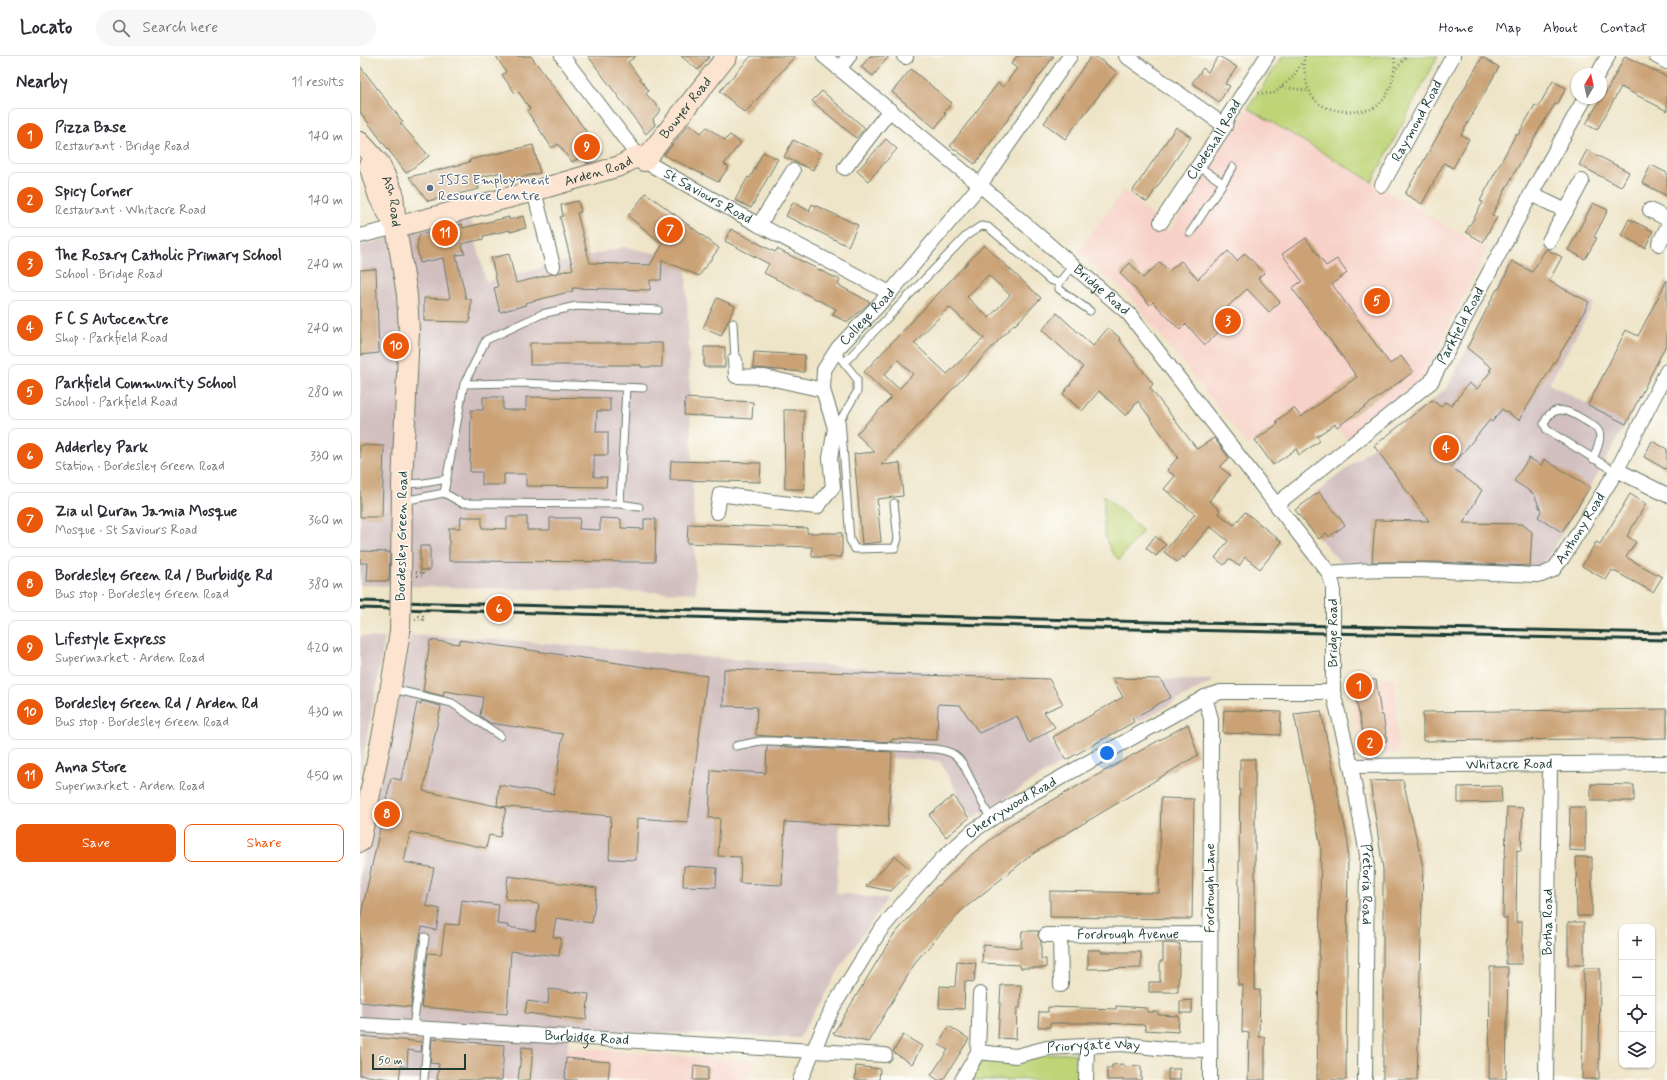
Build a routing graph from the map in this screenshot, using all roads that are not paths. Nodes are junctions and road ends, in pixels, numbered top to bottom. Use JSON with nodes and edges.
{"nodes":[{"id":1,"x":562,"y":56,"type":"edge"},
{"id":2,"x":727,"y":56,"type":"edge"},
{"id":3,"x":824,"y":56,"type":"edge"},
{"id":4,"x":849,"y":56,"type":"edge"},
{"id":5,"x":1070,"y":56,"type":"edge"},
{"id":6,"x":1126,"y":56,"type":"edge"},
{"id":7,"x":1267,"y":56,"type":"edge"},
{"id":8,"x":1453,"y":56,"type":"edge"},
{"id":9,"x":1608,"y":56,"type":"edge"},
{"id":10,"x":1656,"y":56,"type":"edge"},
{"id":11,"x":1667,"y":62,"type":"edge"},
{"id":12,"x":1601,"y":68,"type":"edge"},
{"id":13,"x":838,"y":69,"type":"junction"},
{"id":14,"x":1582,"y":104,"type":"edge"},
{"id":15,"x":890,"y":110,"type":"junction"},
{"id":16,"x":1225,"y":126,"type":"junction"},
{"id":17,"x":360,"y":142,"type":"edge"},
{"id":18,"x":360,"y":145,"type":"edge"},
{"id":19,"x":641,"y":158,"type":"junction"},
{"id":20,"x":1198,"y":166,"type":"junction"},
{"id":21,"x":1234,"y":167,"type":"dead end"},
{"id":22,"x":845,"y":168,"type":"dead end"},
{"id":23,"x":793,"y":171,"type":"dead end"},
{"id":24,"x":1582,"y":181,"type":"dead end"},
{"id":25,"x":1223,"y":183,"type":"junction"},
{"id":26,"x":980,"y":185,"type":"junction"},
{"id":27,"x":1382,"y":186,"type":"dead end"},
{"id":28,"x":534,"y":191,"type":"junction"},
{"id":29,"x":1531,"y":194,"type":"junction"},
{"id":30,"x":1650,"y":210,"type":"dead end"},
{"id":31,"x":1566,"y":211,"type":"junction"},
{"id":32,"x":1667,"y":219,"type":"edge"},
{"id":33,"x":1161,"y":222,"type":"dead end"},
{"id":34,"x":759,"y":226,"type":"junction"},
{"id":35,"x":396,"y":227,"type":"junction"},
{"id":36,"x":1667,"y":228,"type":"edge"},
{"id":37,"x":1190,"y":233,"type":"dead end"},
{"id":38,"x":360,"y":236,"type":"edge"},
{"id":39,"x":1549,"y":241,"type":"dead end"},
{"id":40,"x":1659,"y":244,"type":"dead end"},
{"id":41,"x":1073,"y":265,"type":"junction"},
{"id":42,"x":553,"y":266,"type":"dead end"},
{"id":43,"x":1059,"y":283,"type":"junction"},
{"id":44,"x":890,"y":293,"type":"junction"},
{"id":45,"x":658,"y":310,"type":"dead end"},
{"id":46,"x":1090,"y":311,"type":"dead end"},
{"id":47,"x":733,"y":324,"type":"dead end"},
{"id":48,"x":840,"y":357,"type":"junction"},
{"id":49,"x":735,"y":360,"type":"joint"},
{"id":50,"x":1667,"y":370,"type":"edge"},
{"id":51,"x":464,"y":384,"type":"junction"},
{"id":52,"x":626,"y":387,"type":"junction"},
{"id":53,"x":643,"y":388,"type":"dead end"},
{"id":54,"x":823,"y":390,"type":"junction"},
{"id":55,"x":1593,"y":459,"type":"junction"},
{"id":56,"x":1616,"y":471,"type":"junction"},
{"id":57,"x":447,"y":479,"type":"junction"},
{"id":58,"x":402,"y":492,"type":"junction"},
{"id":59,"x":444,"y":493,"type":"junction"},
{"id":60,"x":1667,"y":495,"type":"edge"},
{"id":61,"x":894,"y":503,"type":"dead end"},
{"id":62,"x":620,"y":504,"type":"junction"},
{"id":63,"x":1277,"y":504,"type":"junction"},
{"id":64,"x":639,"y":507,"type":"dead end"},
{"id":65,"x":717,"y":512,"type":"dead end"},
{"id":66,"x":1331,"y":580,"type":"junction"},
{"id":67,"x":1333,"y":686,"type":"junction"},
{"id":68,"x":390,"y":689,"type":"junction"},
{"id":69,"x":1205,"y":697,"type":"junction"},
{"id":70,"x":500,"y":736,"type":"dead end"},
{"id":71,"x":736,"y":746,"type":"dead end"},
{"id":72,"x":1667,"y":763,"type":"edge"},
{"id":73,"x":1550,"y":765,"type":"junction"},
{"id":74,"x":1352,"y":766,"type":"junction"},
{"id":75,"x":991,"y":820,"type":"junction"},
{"id":76,"x":360,"y":842,"type":"edge"},
{"id":77,"x":1210,"y":934,"type":"junction"},
{"id":78,"x":1046,"y":935,"type":"dead end"},
{"id":79,"x":1060,"y":935,"type":"junction"},
{"id":80,"x":425,"y":937,"type":"dead end"},
{"id":81,"x":1061,"y":984,"type":"dead end"},
{"id":82,"x":980,"y":994,"type":"dead end"},
{"id":83,"x":360,"y":1025,"type":"edge"},
{"id":84,"x":413,"y":1028,"type":"junction"},
{"id":85,"x":428,"y":1029,"type":"junction"},
{"id":86,"x":1087,"y":1047,"type":"junction"},
{"id":87,"x":1210,"y":1050,"type":"junction"},
{"id":88,"x":813,"y":1052,"type":"junction"},
{"id":89,"x":978,"y":1052,"type":"junction"},
{"id":90,"x":885,"y":1055,"type":"dead end"},
{"id":91,"x":424,"y":1080,"type":"edge"},
{"id":92,"x":800,"y":1080,"type":"edge"},
{"id":93,"x":962,"y":1080,"type":"edge"},
{"id":94,"x":1086,"y":1080,"type":"edge"},
{"id":95,"x":1210,"y":1080,"type":"edge"},
{"id":96,"x":1365,"y":1080,"type":"edge"},
{"id":97,"x":1546,"y":1080,"type":"edge"}],
"edges":[{"from":1,"to":19,"type":"street","name":"St Saviours Road"},
{"from":2,"to":19,"type":"main road","name":"Bowyer Road"},
{"from":3,"to":13,"type":"street","name":"Bridge Road"},
{"from":4,"to":13,"type":"street"},
{"from":5,"to":26,"type":"street","name":"College Road"},
{"from":6,"to":16,"type":"street"},
{"from":7,"to":16,"type":"street","name":"Clodeshall Road"},
{"from":8,"to":27,"type":"street","name":"Raymond Road"},
{"from":9,"to":12,"type":"street"},
{"from":10,"to":11,"type":"street"},
{"from":13,"to":15,"type":"street","name":"Bridge Road"},
{"from":14,"to":29,"type":"street","name":"Parkfield Road"},
{"from":15,"to":22,"type":"street"},
{"from":15,"to":26,"type":"street","name":"Bridge Road"},
{"from":16,"to":20,"type":"street","name":"Clodeshall Road"},
{"from":17,"to":35,"type":"main road","name":"Ash Road"},
{"from":18,"to":35,"type":"main road","name":"Ash Road"},
{"from":19,"to":28,"type":"main road","name":"Arden Road"},
{"from":19,"to":34,"type":"street","name":"St Saviours Road"},
{"from":20,"to":25,"type":"lane"},
{"from":20,"to":33,"type":"street","name":"Clodeshall Road"},
{"from":21,"to":25,"type":"lane"},
{"from":23,"to":34,"type":"street"},
{"from":24,"to":31,"type":"street"},
{"from":25,"to":37,"type":"lane"},
{"from":26,"to":41,"type":"street","name":"Bridge Road"},
{"from":26,"to":44,"type":"street","name":"College Road"},
{"from":28,"to":35,"type":"main road","name":"Arden Road"},
{"from":28,"to":42,"type":"street"},
{"from":29,"to":31,"type":"street"},
{"from":29,"to":63,"type":"street","name":"Parkfield Road"},
{"from":30,"to":32,"type":"street"},
{"from":31,"to":39,"type":"street"},
{"from":34,"to":44,"type":"street","name":"St Saviours Road"},
{"from":35,"to":38,"type":"street","name":"Arden Road"},
{"from":35,"to":58,"type":"main road","name":"Bordesley Green Road"},
{"from":36,"to":40,"type":"street"},
{"from":41,"to":43,"type":"lane"},
{"from":41,"to":63,"type":"street","name":"Bridge Road"},
{"from":43,"to":46,"type":"lane"},
{"from":43,"to":48,"type":"lane"},
{"from":44,"to":48,"type":"street","name":"College Road"},
{"from":45,"to":51,"type":"lane"},
{"from":47,"to":49,"type":"lane"},
{"from":48,"to":54,"type":"street","name":"College Road"},
{"from":48,"to":61,"type":"lane"},
{"from":49,"to":54,"type":"street"},
{"from":50,"to":56,"type":"street","name":"Anthony Road"},
{"from":51,"to":52,"type":"lane"},
{"from":51,"to":57,"type":"lane"},
{"from":52,"to":53,"type":"lane"},
{"from":52,"to":62,"type":"lane"},
{"from":54,"to":65,"type":"street","name":"College Road"},
{"from":55,"to":55,"type":"lane"},
{"from":55,"to":56,"type":"lane"},
{"from":56,"to":60,"type":"street"},
{"from":56,"to":66,"type":"street","name":"Anthony Road"},
{"from":57,"to":58,"type":"lane"},
{"from":57,"to":59,"type":"lane"},
{"from":58,"to":59,"type":"lane"},
{"from":58,"to":68,"type":"main road","name":"Bordesley Green Road","bridge":true},
{"from":59,"to":62,"type":"lane"},
{"from":62,"to":64,"type":"lane"},
{"from":63,"to":66,"type":"street","name":"Bridge Road"},
{"from":66,"to":67,"type":"street","name":"Bridge Road","bridge":true},
{"from":67,"to":69,"type":"street","name":"Cherrywood Road"},
{"from":67,"to":74,"type":"street","name":"Pretoria Road"},
{"from":68,"to":70,"type":"lane"},
{"from":68,"to":76,"type":"main road","name":"Bordesley Green Road"},
{"from":69,"to":75,"type":"street","name":"Cherrywood Road"},
{"from":69,"to":77,"type":"street","name":"Fordrough Lane"},
{"from":71,"to":75,"type":"lane"},
{"from":72,"to":73,"type":"street","name":"Whitacre Road"},
{"from":73,"to":74,"type":"street","name":"Whitacre Road"},
{"from":73,"to":97,"type":"street","name":"Botha Road"},
{"from":74,"to":96,"type":"street","name":"Pretoria Road"},
{"from":75,"to":88,"type":"street","name":"Cherrywood Road"},
{"from":77,"to":79,"type":"street","name":"Fordrough Avenue"},
{"from":77,"to":87,"type":"street","name":"Fordrough Lane"},
{"from":78,"to":79,"type":"street","name":"Fordrough Avenue"},
{"from":79,"to":81,"type":"street"},
{"from":80,"to":84,"type":"lane"},
{"from":82,"to":89,"type":"street"},
{"from":83,"to":84,"type":"street","name":"Burbidge Road"},
{"from":84,"to":85,"type":"street","name":"Burbidge Road"},
{"from":85,"to":88,"type":"street","name":"Burbidge Road"},
{"from":85,"to":91,"type":"lane"},
{"from":86,"to":87,"type":"street","name":"Priorygate Way"},
{"from":86,"to":89,"type":"street","name":"Priorygate Way"},
{"from":86,"to":94,"type":"street"},
{"from":87,"to":95,"type":"street","name":"Fordrough Lane"},
{"from":88,"to":90,"type":"street","name":"Burbidge Road"},
{"from":88,"to":92,"type":"street","name":"Cherrywood Road"},
{"from":89,"to":93,"type":"street"}]}
